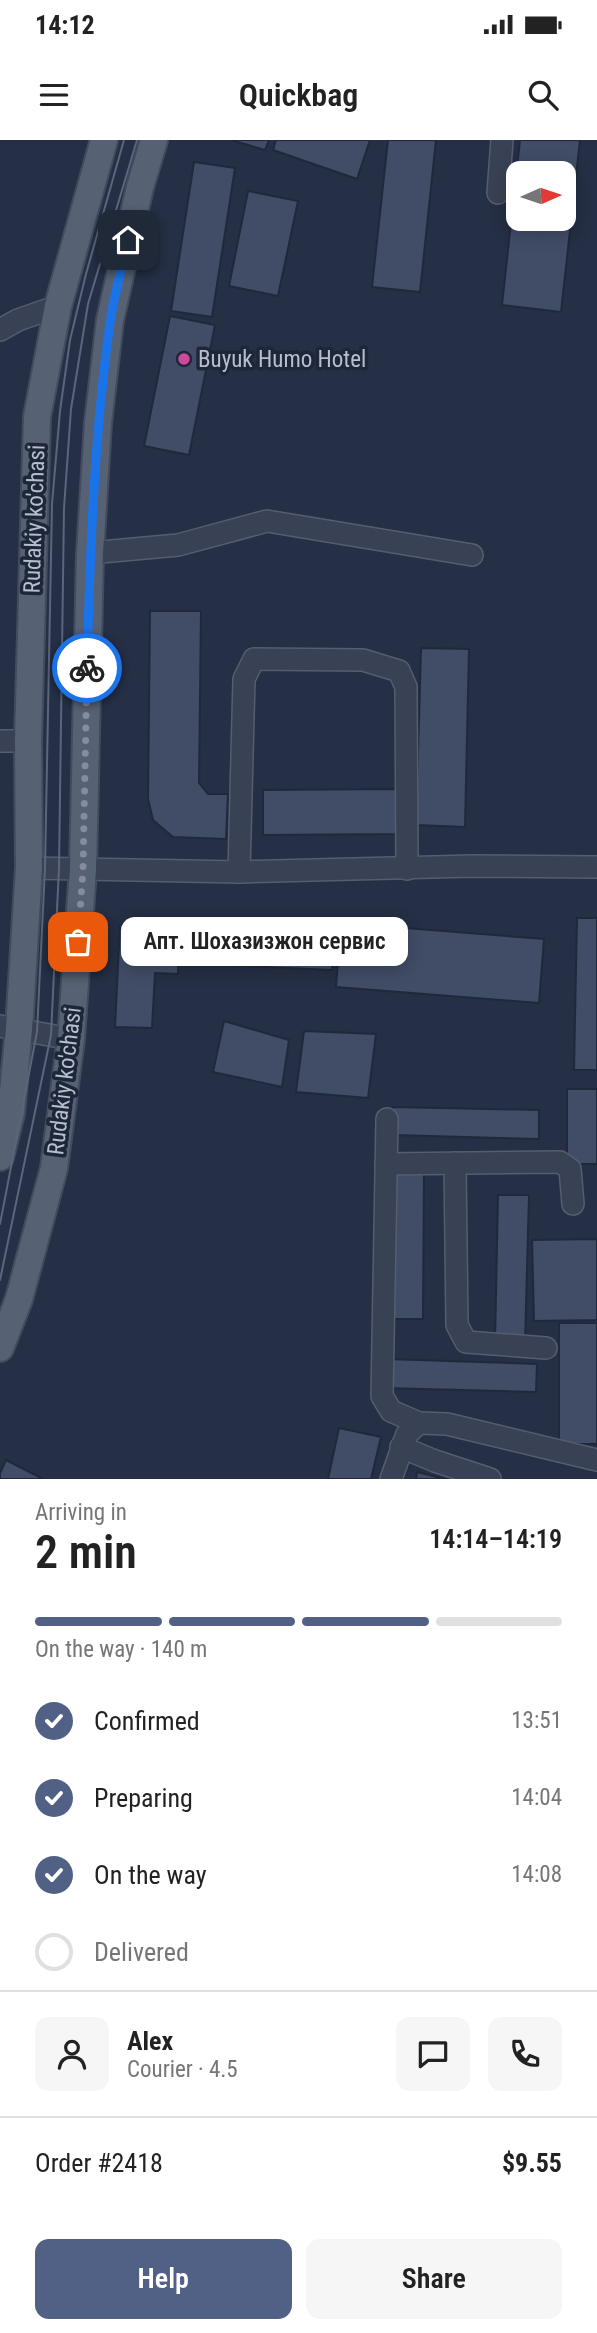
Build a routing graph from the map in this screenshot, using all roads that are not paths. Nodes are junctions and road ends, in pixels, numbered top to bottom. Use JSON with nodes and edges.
{"nodes":[{"id":1,"x":104,"y":140,"type":"edge"},
{"id":2,"x":154,"y":140,"type":"edge"},
{"id":3,"x":502,"y":140,"type":"edge"},
{"id":4,"x":498,"y":193,"type":"dead end"},
{"id":5,"x":58,"y":306,"type":"junction"},
{"id":6,"x":0,"y":330,"type":"edge"},
{"id":7,"x":90,"y":553,"type":"junction"},
{"id":8,"x":472,"y":555,"type":"dead end"},
{"id":9,"x":0,"y":741,"type":"edge"},
{"id":10,"x":28,"y":741,"type":"junction"},
{"id":11,"x":597,"y":867,"type":"edge"},
{"id":12,"x":29,"y":868,"type":"junction"},
{"id":13,"x":83,"y":869,"type":"junction"},
{"id":14,"x":407,"y":869,"type":"junction"},
{"id":15,"x":239,"y":872,"type":"junction"},
{"id":16,"x":10,"y":1028,"type":"edge"},
{"id":17,"x":71,"y":1040,"type":"junction"},
{"id":18,"x":387,"y":1119,"type":"dead end"},
{"id":19,"x":0,"y":1157,"type":"edge"},
{"id":20,"x":455,"y":1163,"type":"junction"},
{"id":21,"x":386,"y":1164,"type":"junction"},
{"id":22,"x":573,"y":1204,"type":"dead end"},
{"id":23,"x":0,"y":1348,"type":"edge"},
{"id":24,"x":546,"y":1348,"type":"dead end"},
{"id":25,"x":419,"y":1423,"type":"junction"},
{"id":26,"x":401,"y":1447,"type":"junction"},
{"id":27,"x":597,"y":1460,"type":"edge"},
{"id":28,"x":391,"y":1479,"type":"edge"},
{"id":29,"x":490,"y":1479,"type":"edge"}],
"edges":[{"from":1,"to":5,"type":"main road","name":"Rudakiy ko'chasi"},
{"from":2,"to":7,"type":"main road","name":"Rudakiy ko'chasi"},
{"from":3,"to":4,"type":"street"},
{"from":5,"to":6,"type":"street"},
{"from":5,"to":10,"type":"main road","name":"Rudakiy ko'chasi"},
{"from":7,"to":8,"type":"street"},
{"from":7,"to":13,"type":"main road","name":"Rudakiy ko'chasi"},
{"from":9,"to":10,"type":"street"},
{"from":10,"to":12,"type":"main road","name":"Rudakiy ko'chasi"},
{"from":11,"to":14,"type":"street"},
{"from":12,"to":13,"type":"street"},
{"from":12,"to":16,"type":"main road","name":"Rudakiy ko'chasi"},
{"from":13,"to":15,"type":"street"},
{"from":13,"to":17,"type":"main road","name":"Rudakiy ko'chasi"},
{"from":14,"to":15,"type":"street"},
{"from":14,"to":15,"type":"street"},
{"from":16,"to":17,"type":"street"},
{"from":16,"to":19,"type":"main road","name":"Rudakiy ko'chasi"},
{"from":17,"to":23,"type":"main road","name":"Rudakiy ko'chasi"},
{"from":18,"to":21,"type":"street"},
{"from":20,"to":21,"type":"street"},
{"from":20,"to":22,"type":"street"},
{"from":20,"to":24,"type":"street"},
{"from":21,"to":25,"type":"street"},
{"from":25,"to":26,"type":"street"},
{"from":25,"to":27,"type":"street"},
{"from":26,"to":28,"type":"street"},
{"from":26,"to":29,"type":"street"}]}
